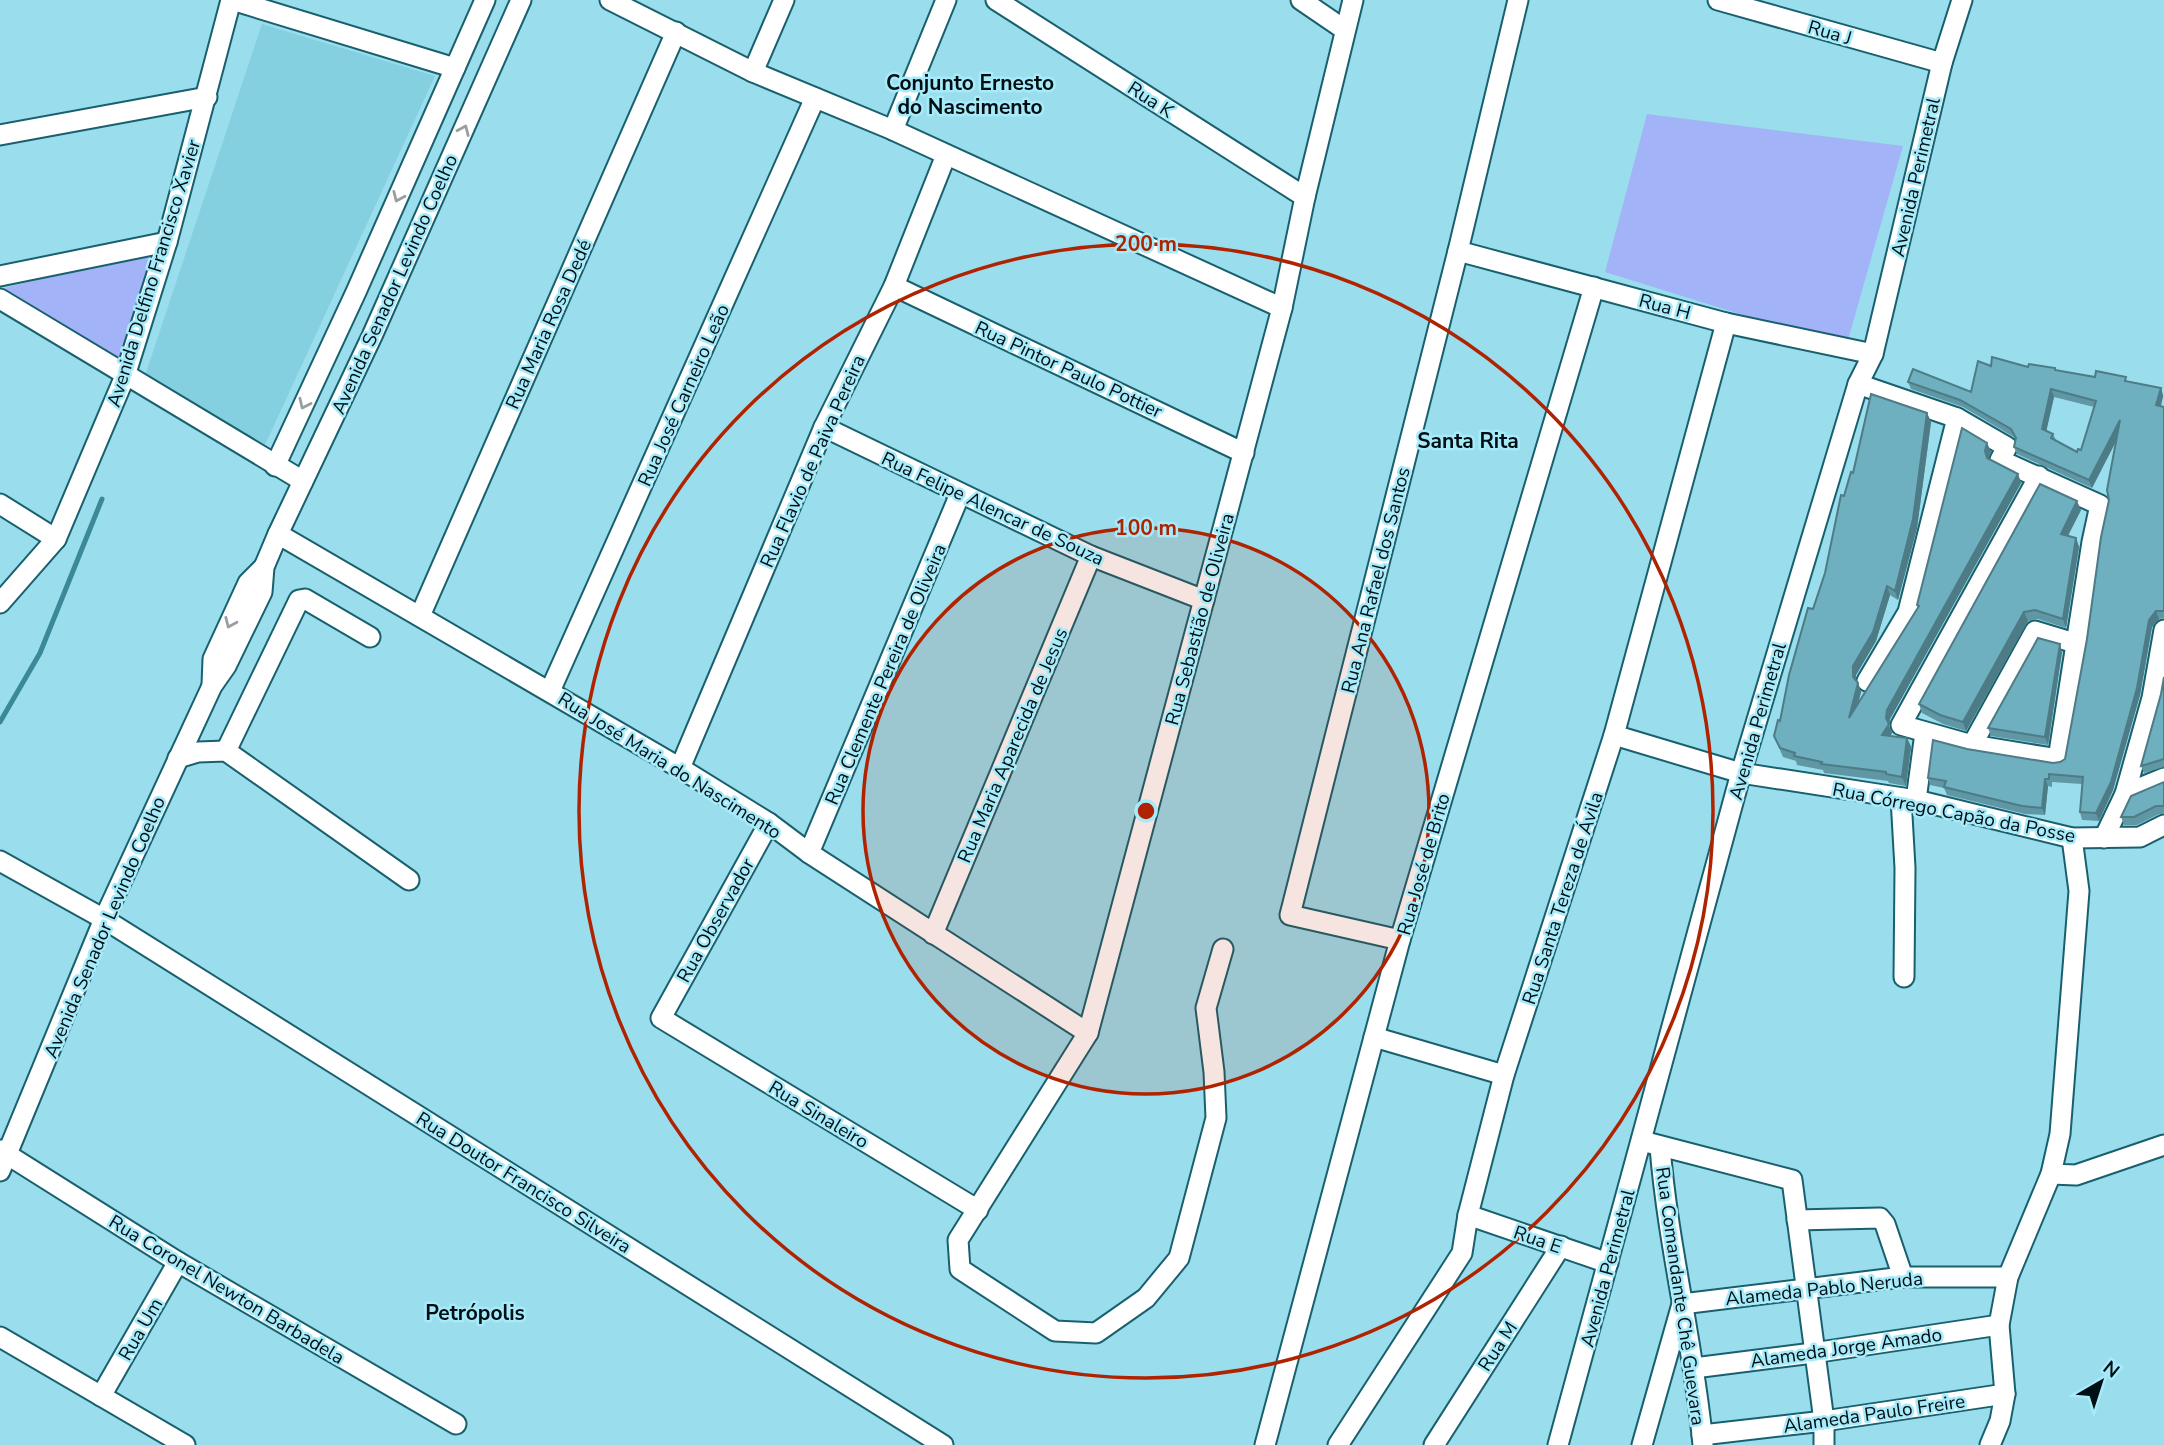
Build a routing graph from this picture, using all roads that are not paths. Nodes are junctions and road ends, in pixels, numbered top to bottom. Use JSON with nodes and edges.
{"nodes":[{"id":1,"x":231,"y":0,"type":"edge"},
{"id":2,"x":485,"y":0,"type":"edge"},
{"id":3,"x":521,"y":0,"type":"edge"},
{"id":4,"x":610,"y":0,"type":"edge"},
{"id":5,"x":784,"y":0,"type":"edge"},
{"id":6,"x":946,"y":0,"type":"edge"},
{"id":7,"x":996,"y":0,"type":"edge"},
{"id":8,"x":1301,"y":0,"type":"edge"},
{"id":9,"x":1353,"y":0,"type":"edge"},
{"id":10,"x":1518,"y":0,"type":"edge"},
{"id":11,"x":1718,"y":0,"type":"edge"},
{"id":12,"x":1962,"y":0,"type":"edge"},
{"id":13,"x":1345,"y":30,"type":"junction"},
{"id":14,"x":676,"y":32,"type":"junction"},
{"id":15,"x":1942,"y":63,"type":"junction"},
{"id":16,"x":455,"y":68,"type":"junction"},
{"id":17,"x":753,"y":72,"type":"junction"},
{"id":18,"x":207,"y":97,"type":"junction"},
{"id":19,"x":815,"y":98,"type":"junction"},
{"id":20,"x":893,"y":130,"type":"junction"},
{"id":21,"x":0,"y":135,"type":"edge"},
{"id":22,"x":946,"y":155,"type":"junction"},
{"id":23,"x":1305,"y":197,"type":"junction"},
{"id":24,"x":167,"y":242,"type":"junction"},
{"id":25,"x":1458,"y":251,"type":"junction"},
{"id":26,"x":0,"y":276,"type":"edge"},
{"id":27,"x":894,"y":286,"type":"junction"},
{"id":28,"x":1594,"y":287,"type":"junction"},
{"id":29,"x":0,"y":299,"type":"edge"},
{"id":30,"x":1282,"y":308,"type":"junction"},
{"id":31,"x":1726,"y":323,"type":"junction"},
{"id":32,"x":1873,"y":354,"type":"junction"},
{"id":33,"x":125,"y":376,"type":"junction"},
{"id":34,"x":1858,"y":384,"type":"junction"},
{"id":35,"x":1957,"y":418,"type":"junction"},
{"id":36,"x":824,"y":427,"type":"junction"},
{"id":37,"x":1244,"y":453,"type":"junction"},
{"id":38,"x":275,"y":466,"type":"junction"},
{"id":39,"x":2039,"y":476,"type":"junction"},
{"id":40,"x":303,"y":481,"type":"junction"},
{"id":41,"x":960,"y":494,"type":"junction"},
{"id":42,"x":0,"y":504,"type":"edge"},
{"id":43,"x":278,"y":534,"type":"junction"},
{"id":44,"x":56,"y":538,"type":"junction"},
{"id":45,"x":1091,"y":556,"type":"junction"},
{"id":46,"x":1203,"y":600,"type":"junction"},
{"id":47,"x":0,"y":603,"type":"edge"},
{"id":48,"x":420,"y":616,"type":"junction"},
{"id":49,"x":2164,"y":630,"type":"edge"},
{"id":50,"x":370,"y":638,"type":"dead end"},
{"id":51,"x":2078,"y":644,"type":"junction"},
{"id":52,"x":1867,"y":681,"type":"dead end"},
{"id":53,"x":551,"y":691,"type":"junction"},
{"id":54,"x":1925,"y":733,"type":"junction"},
{"id":55,"x":1614,"y":735,"type":"junction"},
{"id":56,"x":1972,"y":745,"type":"junction"},
{"id":57,"x":226,"y":751,"type":"junction"},
{"id":58,"x":178,"y":758,"type":"junction"},
{"id":59,"x":680,"y":768,"type":"junction"},
{"id":60,"x":1741,"y":773,"type":"junction"},
{"id":61,"x":2164,"y":778,"type":"edge"},
{"id":62,"x":2125,"y":793,"type":"junction"},
{"id":63,"x":1909,"y":799,"type":"junction"},
{"id":64,"x":769,"y":822,"type":"junction"},
{"id":65,"x":2164,"y":825,"type":"edge"},
{"id":66,"x":2072,"y":838,"type":"junction"},
{"id":67,"x":2104,"y":838,"type":"junction"},
{"id":68,"x":809,"y":853,"type":"junction"},
{"id":69,"x":2,"y":862,"type":"edge"},
{"id":70,"x":409,"y":880,"type":"dead end"},
{"id":71,"x":104,"y":919,"type":"junction"},
{"id":72,"x":933,"y":934,"type":"junction"},
{"id":73,"x":1400,"y":940,"type":"junction"},
{"id":74,"x":1223,"y":949,"type":"dead end"},
{"id":75,"x":1904,"y":977,"type":"dead end"},
{"id":76,"x":661,"y":1018,"type":"joint"},
{"id":77,"x":1088,"y":1033,"type":"junction"},
{"id":78,"x":1374,"y":1037,"type":"junction"},
{"id":79,"x":1504,"y":1075,"type":"junction"},
{"id":80,"x":1651,"y":1144,"type":"junction"},
{"id":81,"x":2164,"y":1145,"type":"edge"},
{"id":82,"x":2,"y":1159,"type":"edge"},
{"id":83,"x":2051,"y":1174,"type":"junction"},
{"id":84,"x":978,"y":1210,"type":"junction"},
{"id":85,"x":1468,"y":1215,"type":"junction"},
{"id":86,"x":1797,"y":1220,"type":"junction"},
{"id":87,"x":1561,"y":1246,"type":"junction"},
{"id":88,"x":178,"y":1262,"type":"junction"},
{"id":89,"x":1608,"y":1263,"type":"junction"},
{"id":90,"x":1903,"y":1277,"type":"junction"},
{"id":91,"x":2008,"y":1277,"type":"junction"},
{"id":92,"x":1807,"y":1289,"type":"junction"},
{"id":93,"x":1682,"y":1304,"type":"junction"},
{"id":94,"x":1999,"y":1325,"type":"junction"},
{"id":95,"x":0,"y":1337,"type":"edge"},
{"id":96,"x":1813,"y":1353,"type":"junction"},
{"id":97,"x":1693,"y":1368,"type":"junction"},
{"id":98,"x":2005,"y":1394,"type":"junction"},
{"id":99,"x":102,"y":1396,"type":"junction"},
{"id":100,"x":1824,"y":1421,"type":"junction"},
{"id":101,"x":456,"y":1424,"type":"dead end"},
{"id":102,"x":1702,"y":1440,"type":"edge"},
{"id":103,"x":185,"y":1445,"type":"edge"},
{"id":104,"x":943,"y":1445,"type":"edge"},
{"id":105,"x":1265,"y":1445,"type":"edge"},
{"id":106,"x":1338,"y":1445,"type":"edge"},
{"id":107,"x":1434,"y":1445,"type":"edge"},
{"id":108,"x":1558,"y":1445,"type":"edge"},
{"id":109,"x":1642,"y":1445,"type":"edge"},
{"id":110,"x":1824,"y":1445,"type":"edge"},
{"id":111,"x":1990,"y":1445,"type":"edge"}],
"edges":[{"from":1,"to":16,"type":"street"},
{"from":1,"to":18,"type":"street","name":"Avenida Delfino Francisco Xavier"},
{"from":2,"to":16,"type":"street","name":"Avenida Senador Levindo Coelho"},
{"from":40,"to":3,"type":"street","name":"Avenida Senador Levindo Coelho","one_way":true},
{"from":4,"to":14,"type":"street"},
{"from":5,"to":17,"type":"street"},
{"from":6,"to":20,"type":"street"},
{"from":7,"to":23,"type":"street","name":"Rua K"},
{"from":8,"to":13,"type":"street"},
{"from":9,"to":13,"type":"street","name":"Rua Sebastião de Oliveira"},
{"from":10,"to":25,"type":"street","name":"Rua Ana Rafael dos Santos"},
{"from":11,"to":15,"type":"street","name":"Rua J"},
{"from":12,"to":15,"type":"street","name":"Avenida Perimetral"},
{"from":13,"to":23,"type":"street","name":"Rua Sebastião de Oliveira"},
{"from":14,"to":17,"type":"street"},
{"from":14,"to":48,"type":"street","name":"Rua Maria Rosa Dedé"},
{"from":15,"to":32,"type":"street","name":"Avenida Perimetral"},
{"from":16,"to":38,"type":"street","name":"Avenida Senador Levindo Coelho","one_way":true},
{"from":17,"to":19,"type":"street"},
{"from":18,"to":21,"type":"street"},
{"from":18,"to":24,"type":"street","name":"Avenida Delfino Francisco Xavier"},
{"from":19,"to":20,"type":"street"},
{"from":19,"to":53,"type":"street","name":"Rua José Carneiro Leão"},
{"from":20,"to":22,"type":"street"},
{"from":22,"to":27,"type":"street","name":"Rua Flavio de Paiva Pereira"},
{"from":22,"to":30,"type":"street"},
{"from":23,"to":30,"type":"street","name":"Rua Sebastião de Oliveira"},
{"from":24,"to":26,"type":"street"},
{"from":24,"to":33,"type":"street","name":"Avenida Delfino Francisco Xavier"},
{"from":25,"to":28,"type":"street","name":"Rua H"},
{"from":25,"to":73,"type":"street","name":"Rua Ana Rafael dos Santos"},
{"from":27,"to":36,"type":"street","name":"Rua Flavio de Paiva Pereira"},
{"from":27,"to":37,"type":"street","name":"Rua Pintor Paulo Pottier"},
{"from":28,"to":31,"type":"street","name":"Rua H"},
{"from":28,"to":73,"type":"street","name":"Rua José de Brito"},
{"from":29,"to":33,"type":"street"},
{"from":30,"to":37,"type":"street","name":"Rua Sebastião de Oliveira"},
{"from":31,"to":32,"type":"street","name":"Rua H"},
{"from":31,"to":55,"type":"street","name":"Rua Santa Tereza de Ávila"},
{"from":32,"to":34,"type":"street","name":"Avenida Perimetral"},
{"from":33,"to":38,"type":"street"},
{"from":33,"to":44,"type":"street","name":"Avenida Delfino Francisco Xavier"},
{"from":34,"to":35,"type":"street"},
{"from":34,"to":60,"type":"street","name":"Avenida Perimetral"},
{"from":35,"to":39,"type":"street"},
{"from":35,"to":52,"type":"street"},
{"from":36,"to":41,"type":"street","name":"Rua Felipe Alencar de Souza"},
{"from":36,"to":59,"type":"street","name":"Rua Flavio de Paiva Pereira"},
{"from":37,"to":46,"type":"street","name":"Rua Sebastião de Oliveira"},
{"from":38,"to":40,"type":"street"},
{"from":39,"to":51,"type":"street"},
{"from":39,"to":54,"type":"street"},
{"from":40,"to":43,"type":"street","name":"Avenida Senador Levindo Coelho"},
{"from":41,"to":45,"type":"street","name":"Rua Felipe Alencar de Souza"},
{"from":41,"to":68,"type":"street","name":"Rua Clemente Pereira de Oliveira"},
{"from":42,"to":44,"type":"street"},
{"from":43,"to":48,"type":"street","name":"Rua José Maria do Nascimento"},
{"from":43,"to":58,"type":"street","name":"Avenida Senador Levindo Coelho"},
{"from":44,"to":47,"type":"street","name":"Avenida Delfino Francisco Xavier"},
{"from":45,"to":46,"type":"street","name":"Rua Felipe Alencar de Souza"},
{"from":45,"to":72,"type":"street","name":"Rua Maria Aparecida de Jesus"},
{"from":46,"to":77,"type":"street","name":"Rua Sebastião de Oliveira"},
{"from":48,"to":53,"type":"street","name":"Rua José Maria do Nascimento"},
{"from":49,"to":62,"type":"street"},
{"from":50,"to":57,"type":"street"},
{"from":51,"to":56,"type":"street"},
{"from":51,"to":56,"type":"street"},
{"from":53,"to":59,"type":"street","name":"Rua José Maria do Nascimento"},
{"from":54,"to":56,"type":"street"},
{"from":54,"to":63,"type":"street"},
{"from":55,"to":60,"type":"street","name":"Rua Córrego Capão da Posse"},
{"from":55,"to":79,"type":"street","name":"Rua Santa Tereza de Ávila"},
{"from":57,"to":58,"type":"street"},
{"from":57,"to":70,"type":"street"},
{"from":58,"to":71,"type":"street","name":"Avenida Senador Levindo Coelho"},
{"from":59,"to":64,"type":"street","name":"Rua José Maria do Nascimento"},
{"from":60,"to":63,"type":"street","name":"Rua Córrego Capão da Posse"},
{"from":60,"to":80,"type":"street","name":"Avenida Perimetral"},
{"from":61,"to":62,"type":"street"},
{"from":62,"to":67,"type":"street"},
{"from":63,"to":66,"type":"street","name":"Rua Córrego Capão da Posse"},
{"from":63,"to":75,"type":"street"},
{"from":64,"to":68,"type":"street","name":"Rua José Maria do Nascimento"},
{"from":64,"to":76,"type":"street","name":"Rua Observador"},
{"from":65,"to":67,"type":"street","name":"Rua Córrego Capão da Posse"},
{"from":66,"to":67,"type":"street","name":"Rua Córrego Capão da Posse"},
{"from":66,"to":83,"type":"street"},
{"from":68,"to":72,"type":"street","name":"Rua José Maria do Nascimento"},
{"from":69,"to":71,"type":"street","name":"Rua Doutor Francisco Silveira"},
{"from":71,"to":82,"type":"street","name":"Avenida Senador Levindo Coelho"},
{"from":71,"to":104,"type":"street","name":"Rua Doutor Francisco Silveira"},
{"from":72,"to":77,"type":"street","name":"Rua José Maria do Nascimento"},
{"from":73,"to":78,"type":"street","name":"Rua José de Brito"},
{"from":74,"to":84,"type":"street","name":"Rua Sebastião de Oliveira"},
{"from":76,"to":84,"type":"street","name":"Rua Sinaleiro"},
{"from":77,"to":84,"type":"street","name":"Rua Sebastião de Oliveira"},
{"from":78,"to":79,"type":"street"},
{"from":78,"to":105,"type":"street","name":"Rua José de Brito"},
{"from":79,"to":85,"type":"street","name":"Rua Santa Tereza de Ávila"},
{"from":80,"to":86,"type":"street"},
{"from":80,"to":89,"type":"street","name":"Avenida Perimetral"},
{"from":80,"to":93,"type":"street","name":"Rua Comandante Chê Guevara"},
{"from":81,"to":83,"type":"street"},
{"from":82,"to":88,"type":"street","name":"Rua Coronel Newton Barbadela"},
{"from":83,"to":91,"type":"street"},
{"from":85,"to":87,"type":"street","name":"Rua E"},
{"from":85,"to":106,"type":"street","name":"Rua Santa Tereza de Ávila"},
{"from":86,"to":90,"type":"street"},
{"from":86,"to":92,"type":"street"},
{"from":87,"to":89,"type":"street","name":"Rua E"},
{"from":87,"to":107,"type":"street","name":"Rua M"},
{"from":88,"to":99,"type":"street","name":"Rua Um"},
{"from":88,"to":101,"type":"street","name":"Rua Coronel Newton Barbadela"},
{"from":89,"to":108,"type":"street","name":"Avenida Perimetral"},
{"from":90,"to":91,"type":"street","name":"Alameda Pablo Neruda"},
{"from":90,"to":92,"type":"street","name":"Alameda Pablo Neruda"},
{"from":91,"to":94,"type":"street"},
{"from":92,"to":93,"type":"street","name":"Alameda Pablo Neruda"},
{"from":92,"to":96,"type":"street"},
{"from":93,"to":97,"type":"street","name":"Rua Comandante Chê Guevara"},
{"from":93,"to":109,"type":"street"},
{"from":94,"to":96,"type":"street","name":"Alameda Jorge Amado"},
{"from":94,"to":98,"type":"street"},
{"from":95,"to":99,"type":"street"},
{"from":96,"to":97,"type":"street","name":"Alameda Jorge Amado"},
{"from":96,"to":100,"type":"street"},
{"from":97,"to":102,"type":"street","name":"Rua Comandante Chê Guevara"},
{"from":98,"to":100,"type":"street","name":"Alameda Paulo Freire"},
{"from":98,"to":111,"type":"street"},
{"from":99,"to":103,"type":"street"},
{"from":100,"to":102,"type":"street","name":"Alameda Paulo Freire"},
{"from":100,"to":110,"type":"street"}]}
